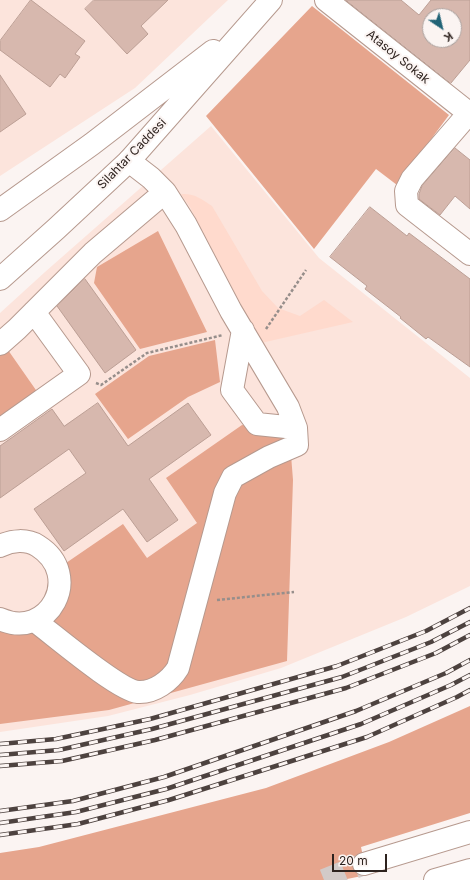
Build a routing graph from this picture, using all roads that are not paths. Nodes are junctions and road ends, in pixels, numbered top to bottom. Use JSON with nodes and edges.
{"nodes":[{"id":1,"x":271,"y":0,"type":"edge"},
{"id":2,"x":326,"y":0,"type":"edge"},
{"id":3,"x":254,"y":20,"type":"junction"},
{"id":4,"x":470,"y":113,"type":"edge"},
{"id":5,"x":128,"y":161,"type":"junction"},
{"id":6,"x":165,"y":192,"type":"junction"},
{"id":7,"x":0,"y":210,"type":"edge"},
{"id":8,"x":470,"y":254,"type":"edge"},
{"id":9,"x":0,"y":279,"type":"edge"},
{"id":10,"x":34,"y":312,"type":"junction"},
{"id":11,"x":248,"y":339,"type":"junction"},
{"id":12,"x":0,"y":344,"type":"edge"},
{"id":13,"x":296,"y":428,"type":"junction"},
{"id":14,"x":0,"y":430,"type":"edge"},
{"id":15,"x":0,"y":546,"type":"edge"},
{"id":16,"x":0,"y":619,"type":"edge"},
{"id":17,"x":35,"y":621,"type":"junction"},
{"id":18,"x":470,"y":832,"type":"edge"},
{"id":19,"x":364,"y":864,"type":"tunnel mouth"},
{"id":20,"x":470,"y":870,"type":"edge"},
{"id":21,"x":435,"y":880,"type":"edge"}],
"edges":[{"from":1,"to":3,"type":"main road","name":"Silahtar Caddesi"},
{"from":2,"to":4,"type":"main road","name":"Atasoy Sokak"},
{"from":3,"to":5,"type":"main road","name":"Silahtar Caddesi"},
{"from":3,"to":7,"type":"main road","name":"Silahtar Caddesi"},
{"from":4,"to":8,"type":"main road"},
{"from":5,"to":6,"type":"main road"},
{"from":5,"to":9,"type":"main road","name":"Silahtar Caddesi"},
{"from":6,"to":10,"type":"main road"},
{"from":6,"to":11,"type":"main road"},
{"from":10,"to":12,"type":"main road"},
{"from":10,"to":14,"type":"main road"},
{"from":11,"to":13,"type":"main road"},
{"from":11,"to":13,"type":"main road"},
{"from":13,"to":17,"type":"main road"},
{"from":15,"to":17,"type":"main road"},
{"from":16,"to":17,"type":"main road"},
{"from":18,"to":19,"type":"main road"},
{"from":20,"to":21,"type":"main road"}]}
